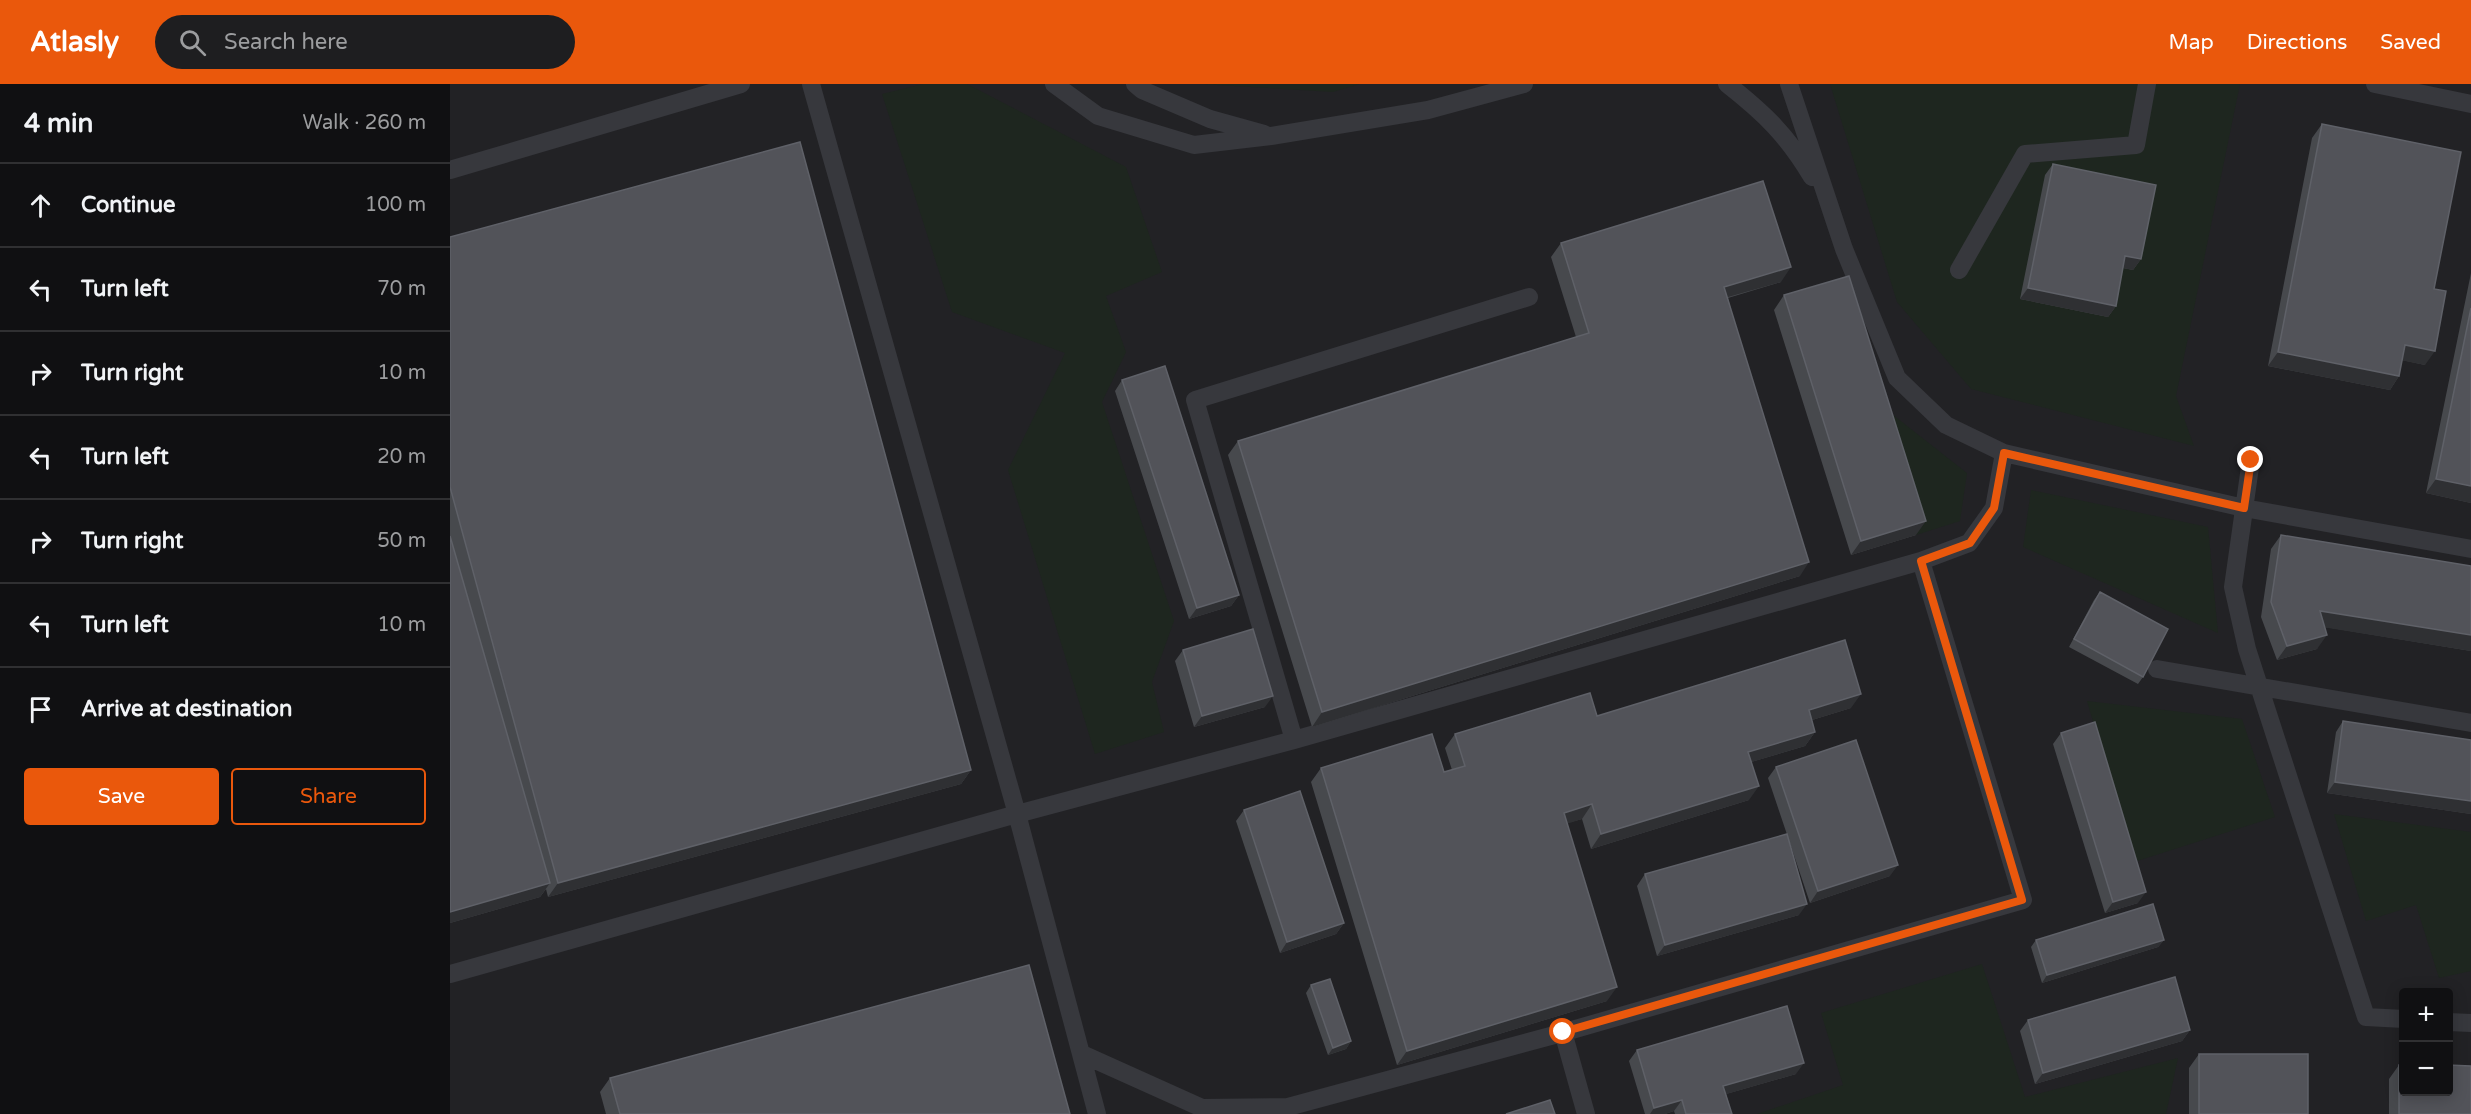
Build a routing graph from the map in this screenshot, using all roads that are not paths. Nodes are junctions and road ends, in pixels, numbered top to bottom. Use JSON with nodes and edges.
{"nodes":[{"id":1,"x":741,"y":84,"type":"edge"},
{"id":2,"x":811,"y":84,"type":"edge"},
{"id":3,"x":1054,"y":84,"type":"edge"},
{"id":4,"x":1135,"y":84,"type":"edge"},
{"id":5,"x":1524,"y":84,"type":"edge"},
{"id":6,"x":1727,"y":84,"type":"edge"},
{"id":7,"x":1789,"y":84,"type":"edge"},
{"id":8,"x":2147,"y":84,"type":"edge"},
{"id":9,"x":2375,"y":84,"type":"edge"},
{"id":10,"x":2471,"y":104,"type":"edge"},
{"id":11,"x":1271,"y":136,"type":"junction"},
{"id":12,"x":450,"y":170,"type":"edge"},
{"id":13,"x":1831,"y":210,"type":"junction"},
{"id":14,"x":1959,"y":270,"type":"dead end"},
{"id":15,"x":1529,"y":297,"type":"dead end"},
{"id":16,"x":2004,"y":453,"type":"junction"},
{"id":17,"x":2251,"y":460,"type":"dead end"},
{"id":18,"x":2244,"y":508,"type":"junction"},
{"id":19,"x":2471,"y":549,"type":"edge"},
{"id":20,"x":1921,"y":561,"type":"junction"},
{"id":21,"x":2157,"y":669,"type":"edge"},
{"id":22,"x":2259,"y":686,"type":"junction"},
{"id":23,"x":2471,"y":723,"type":"edge"},
{"id":24,"x":1294,"y":740,"type":"junction"},
{"id":25,"x":1017,"y":814,"type":"junction"},
{"id":26,"x":450,"y":974,"type":"edge"},
{"id":27,"x":2399,"y":1019,"type":"edge"},
{"id":28,"x":2453,"y":1022,"type":"edge"},
{"id":29,"x":2471,"y":1023,"type":"edge"},
{"id":30,"x":1563,"y":1032,"type":"junction"},
{"id":31,"x":1082,"y":1054,"type":"junction"},
{"id":32,"x":1097,"y":1114,"type":"edge"},
{"id":33,"x":1586,"y":1114,"type":"edge"}],
"edges":[{"from":1,"to":12,"type":"lane"},
{"from":2,"to":25,"type":"lane"},
{"from":3,"to":11,"type":"lane"},
{"from":4,"to":11,"type":"lane"},
{"from":5,"to":11,"type":"lane"},
{"from":6,"to":13,"type":"lane"},
{"from":7,"to":13,"type":"lane"},
{"from":8,"to":14,"type":"lane"},
{"from":9,"to":10,"type":"lane"},
{"from":13,"to":16,"type":"lane"},
{"from":15,"to":24,"type":"lane"},
{"from":16,"to":18,"type":"lane"},
{"from":16,"to":20,"type":"lane"},
{"from":17,"to":18,"type":"lane"},
{"from":18,"to":19,"type":"lane"},
{"from":18,"to":22,"type":"lane"},
{"from":20,"to":24,"type":"lane"},
{"from":20,"to":30,"type":"lane"},
{"from":21,"to":22,"type":"lane"},
{"from":22,"to":23,"type":"lane"},
{"from":22,"to":27,"type":"lane"},
{"from":24,"to":25,"type":"lane"},
{"from":25,"to":26,"type":"lane"},
{"from":25,"to":31,"type":"lane"},
{"from":28,"to":29,"type":"lane"},
{"from":30,"to":31,"type":"lane"},
{"from":30,"to":33,"type":"lane"},
{"from":31,"to":32,"type":"lane"}]}
